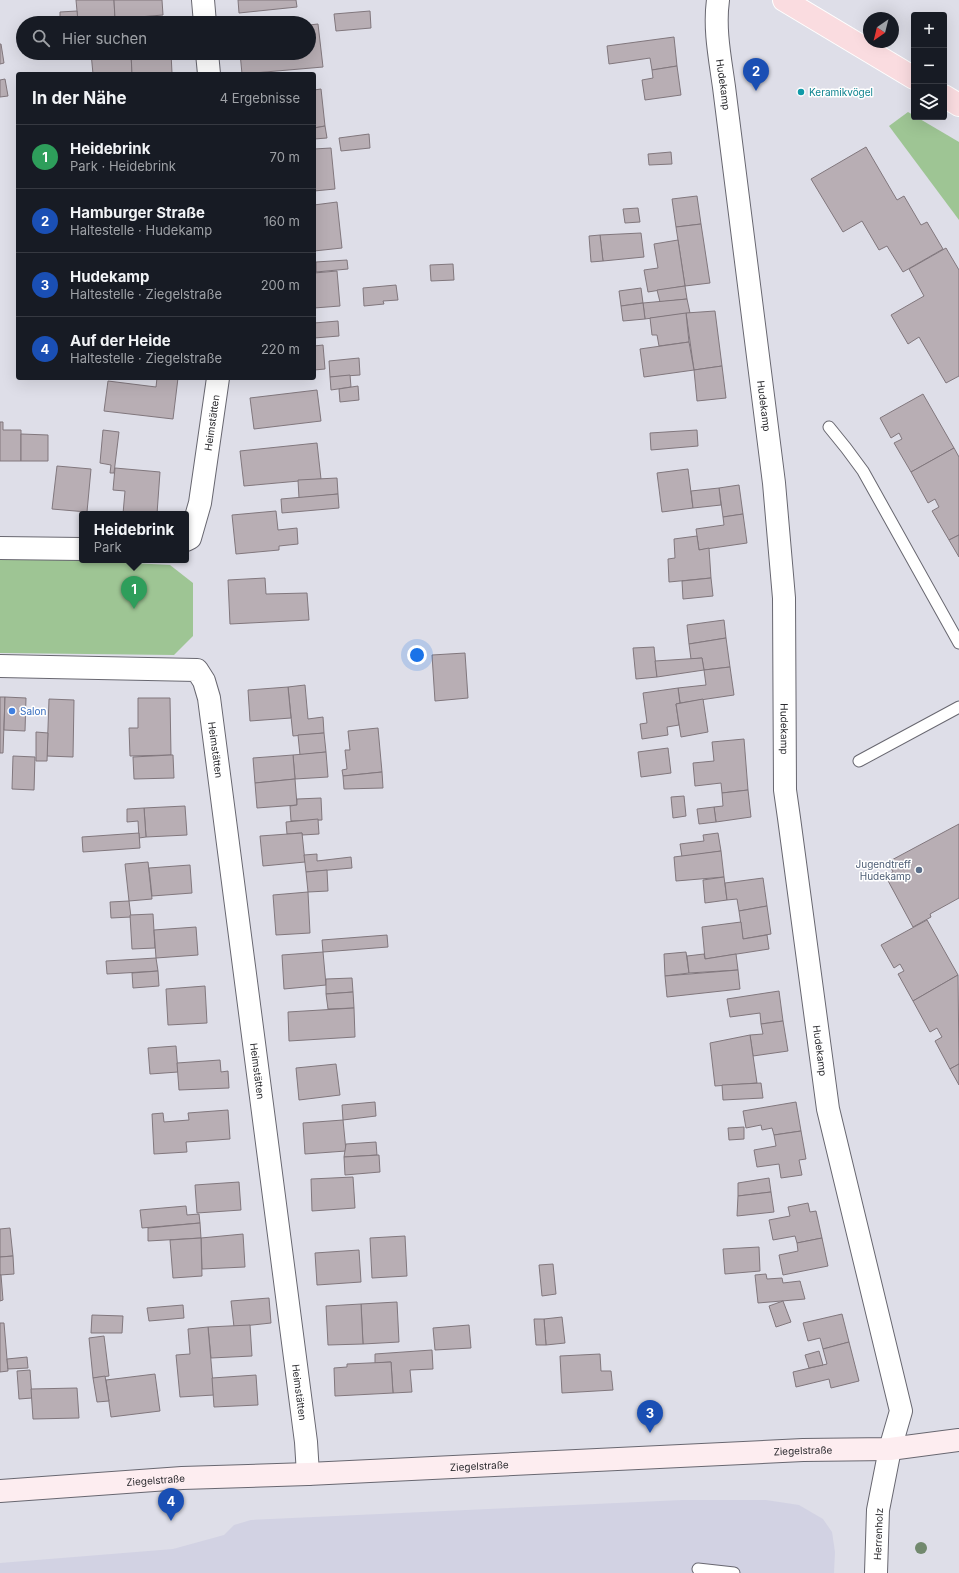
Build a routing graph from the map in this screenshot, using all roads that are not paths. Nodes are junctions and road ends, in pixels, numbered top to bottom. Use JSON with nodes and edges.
{"nodes":[{"id":1,"x":203,"y":0,"type":"edge"},
{"id":2,"x":718,"y":0,"type":"edge"},
{"id":3,"x":784,"y":0,"type":"edge"},
{"id":4,"x":204,"y":16,"type":"edge"},
{"id":5,"x":208,"y":60,"type":"edge"},
{"id":6,"x":209,"y":72,"type":"edge"},
{"id":7,"x":911,"y":76,"type":"edge"},
{"id":8,"x":947,"y":98,"type":"edge"},
{"id":9,"x":959,"y":105,"type":"edge"},
{"id":10,"x":218,"y":380,"type":"edge"},
{"id":11,"x":829,"y":427,"type":"dead end"},
{"id":12,"x":189,"y":536,"type":"edge"},
{"id":13,"x":0,"y":548,"type":"edge"},
{"id":14,"x":79,"y":548,"type":"edge"},
{"id":15,"x":959,"y":644,"type":"edge"},
{"id":16,"x":0,"y":666,"type":"edge"},
{"id":17,"x":959,"y":707,"type":"edge"},
{"id":18,"x":859,"y":761,"type":"dead end"},
{"id":19,"x":959,"y":1440,"type":"edge"},
{"id":20,"x":890,"y":1449,"type":"junction"},
{"id":21,"x":308,"y":1474,"type":"junction"},
{"id":22,"x":0,"y":1491,"type":"edge"},
{"id":23,"x":698,"y":1569,"type":"dead end"},
{"id":24,"x":734,"y":1573,"type":"edge"},
{"id":25,"x":876,"y":1573,"type":"edge"}],
"edges":[{"from":1,"to":4,"type":"street"},
{"from":2,"to":20,"type":"street","name":"Hudekamp"},
{"from":3,"to":7,"type":"main road"},
{"from":5,"to":6,"type":"street"},
{"from":8,"to":9,"type":"main road"},
{"from":10,"to":12,"type":"street","name":"Heimstätten"},
{"from":11,"to":15,"type":"lane"},
{"from":13,"to":14,"type":"street"},
{"from":16,"to":21,"type":"street","name":"Heimstätten"},
{"from":17,"to":18,"type":"lane"},
{"from":19,"to":20,"type":"main road","name":"Ziegelstraße"},
{"from":20,"to":21,"type":"main road","name":"Ziegelstraße"},
{"from":20,"to":25,"type":"street","name":"Herrenholz"},
{"from":21,"to":22,"type":"main road","name":"Ziegelstraße"},
{"from":23,"to":24,"type":"lane"}]}
